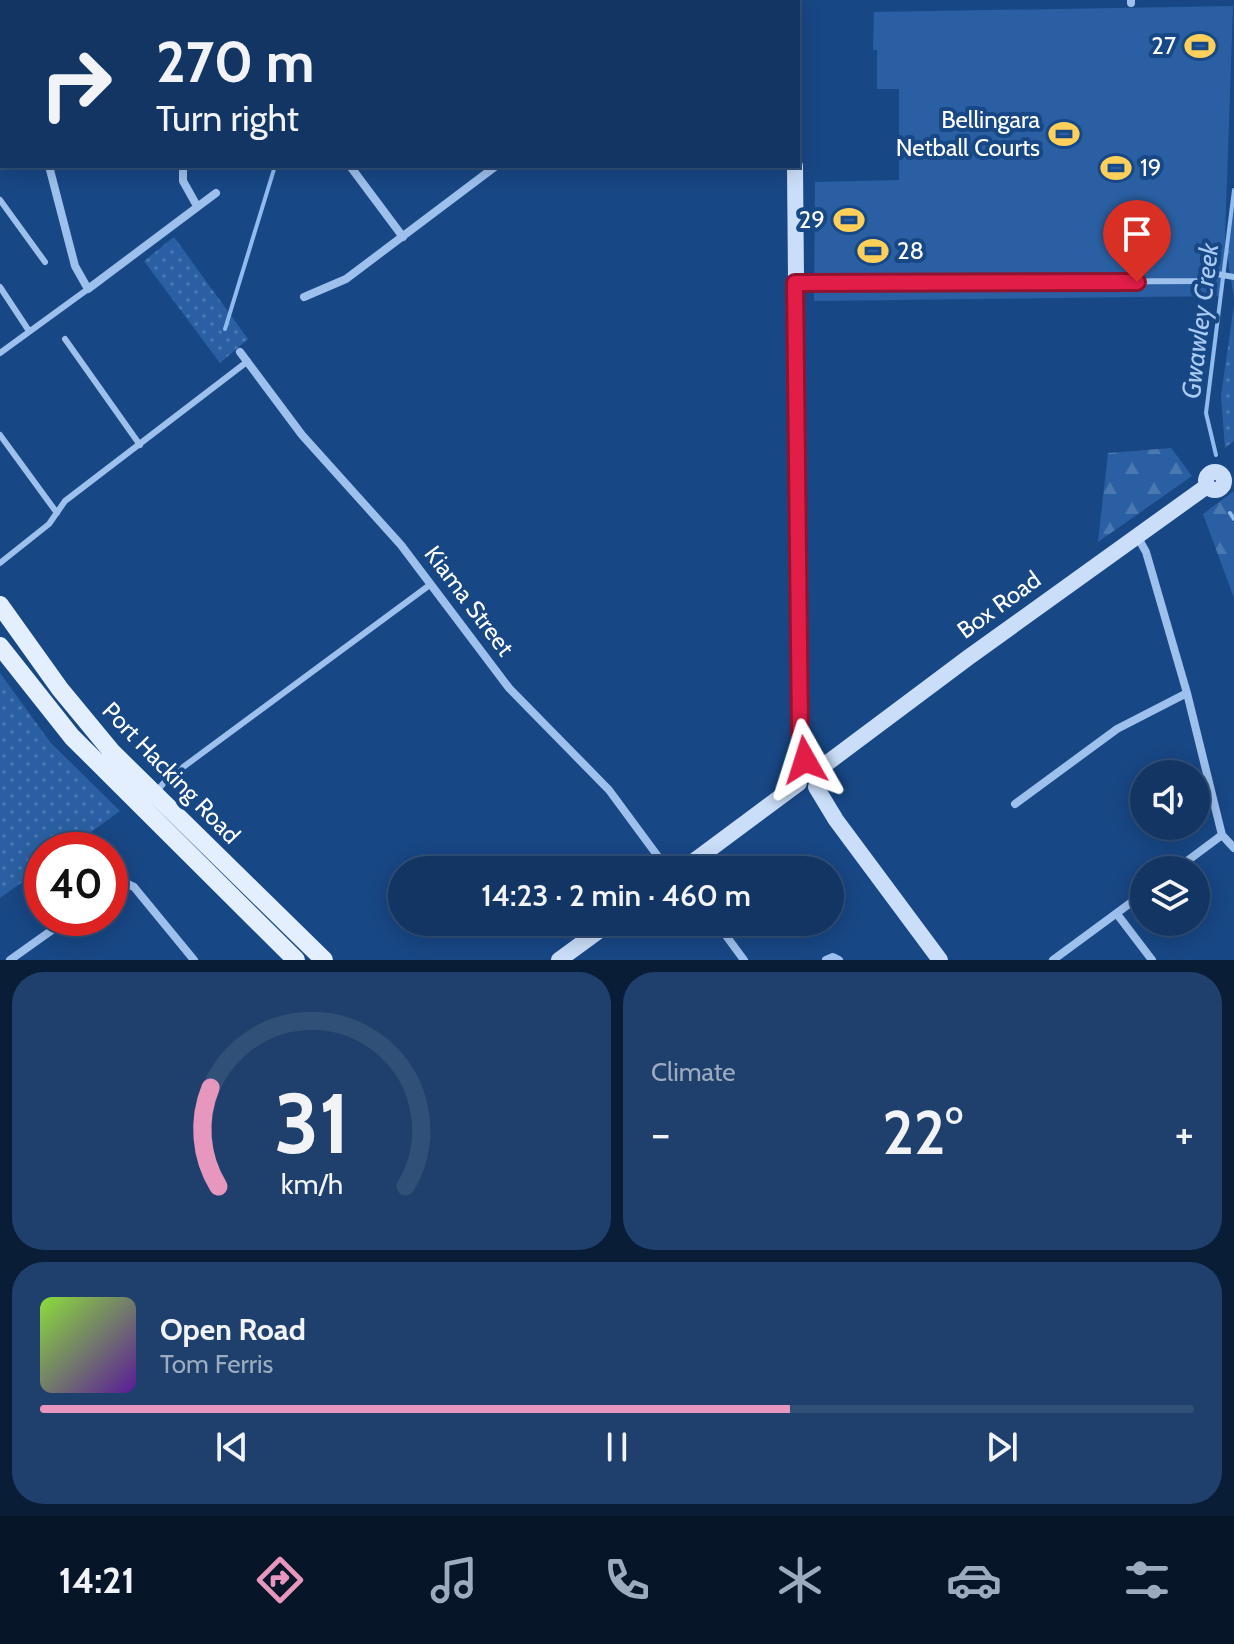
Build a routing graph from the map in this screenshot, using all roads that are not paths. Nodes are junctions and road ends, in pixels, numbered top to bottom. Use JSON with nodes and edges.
{"nodes":[{"id":1,"x":50,"y":168,"type":"edge"},
{"id":2,"x":183,"y":168,"type":"edge"},
{"id":3,"x":351,"y":168,"type":"edge"},
{"id":4,"x":493,"y":168,"type":"edge"},
{"id":5,"x":795,"y":168,"type":"edge"},
{"id":6,"x":216,"y":193,"type":"dead end"},
{"id":7,"x":0,"y":200,"type":"edge"},
{"id":8,"x":197,"y":206,"type":"junction"},
{"id":9,"x":403,"y":237,"type":"junction"},
{"id":10,"x":45,"y":262,"type":"dead end"},
{"id":11,"x":1233,"y":277,"type":"edge"},
{"id":12,"x":795,"y":283,"type":"junction"},
{"id":13,"x":0,"y":287,"type":"edge"},
{"id":14,"x":88,"y":289,"type":"junction"},
{"id":15,"x":304,"y":297,"type":"dead end"},
{"id":16,"x":29,"y":331,"type":"junction"},
{"id":17,"x":65,"y":339,"type":"dead end"},
{"id":18,"x":240,"y":352,"type":"dead end"},
{"id":19,"x":0,"y":353,"type":"edge"},
{"id":20,"x":248,"y":361,"type":"junction"},
{"id":21,"x":0,"y":435,"type":"edge"},
{"id":22,"x":140,"y":445,"type":"junction"},
{"id":23,"x":1228,"y":471,"type":"edge"},
{"id":24,"x":57,"y":513,"type":"junction"},
{"id":25,"x":1136,"y":535,"type":"junction"},
{"id":26,"x":3,"y":560,"type":"edge"},
{"id":27,"x":431,"y":584,"type":"junction"},
{"id":28,"x":0,"y":605,"type":"edge"},
{"id":29,"x":0,"y":646,"type":"edge"},
{"id":30,"x":1187,"y":693,"type":"junction"},
{"id":31,"x":805,"y":760,"type":"junction"},
{"id":32,"x":822,"y":767,"type":"junction"},
{"id":33,"x":799,"y":783,"type":"junction"},
{"id":34,"x":816,"y":787,"type":"junction"},
{"id":35,"x":154,"y":794,"type":"junction"},
{"id":36,"x":1015,"y":804,"type":"dead end"},
{"id":37,"x":1222,"y":835,"type":"junction"},
{"id":38,"x":1234,"y":848,"type":"edge"},
{"id":39,"x":658,"y":856,"type":"edge"},
{"id":40,"x":701,"y":856,"type":"edge"},
{"id":41,"x":1194,"y":856,"type":"edge"},
{"id":42,"x":128,"y":884,"type":"edge"},
{"id":43,"x":1130,"y":904,"type":"edge"},
{"id":44,"x":1117,"y":914,"type":"junction"},
{"id":45,"x":44,"y":936,"type":"edge"},
{"id":46,"x":592,"y":936,"type":"edge"},
{"id":47,"x":726,"y":936,"type":"edge"},
{"id":48,"x":10,"y":960,"type":"edge"},
{"id":49,"x":194,"y":960,"type":"edge"},
{"id":50,"x":296,"y":960,"type":"edge"},
{"id":51,"x":324,"y":960,"type":"edge"},
{"id":52,"x":559,"y":960,"type":"edge"},
{"id":53,"x":744,"y":960,"type":"edge"},
{"id":54,"x":940,"y":960,"type":"edge"},
{"id":55,"x":1053,"y":960,"type":"edge"},
{"id":56,"x":1152,"y":960,"type":"edge"}],
"edges":[{"from":1,"to":14,"type":"street"},
{"from":2,"to":8,"type":"street"},
{"from":3,"to":9,"type":"street"},
{"from":4,"to":9,"type":"street"},
{"from":5,"to":12,"type":"street"},
{"from":6,"to":8,"type":"street"},
{"from":7,"to":10,"type":"lane"},
{"from":8,"to":14,"type":"street"},
{"from":9,"to":15,"type":"street"},
{"from":11,"to":12,"type":"lane"},
{"from":12,"to":31,"type":"street"},
{"from":13,"to":16,"type":"lane"},
{"from":14,"to":16,"type":"lane"},
{"from":16,"to":19,"type":"lane"},
{"from":17,"to":22,"type":"lane"},
{"from":18,"to":20,"type":"street","name":"Kiama Street"},
{"from":20,"to":22,"type":"lane"},
{"from":20,"to":27,"type":"street","name":"Kiama Street"},
{"from":21,"to":24,"type":"lane"},
{"from":22,"to":24,"type":"lane"},
{"from":23,"to":25,"type":"street","name":"Box Road"},
{"from":24,"to":26,"type":"lane"},
{"from":25,"to":30,"type":"street"},
{"from":25,"to":32,"type":"street","name":"Box Road"},
{"from":27,"to":35,"type":"lane"},
{"from":27,"to":39,"type":"street","name":"Kiama Street"},
{"from":28,"to":35,"type":"main road","name":"Port Hacking Road"},
{"from":29,"to":50,"type":"main road","name":"Port Hacking Road"},
{"from":30,"to":36,"type":"street"},
{"from":30,"to":37,"type":"street"},
{"from":31,"to":32,"type":"street"},
{"from":31,"to":33,"type":"street"},
{"from":32,"to":34,"type":"street"},
{"from":33,"to":34,"type":"street"},
{"from":33,"to":40,"type":"street"},
{"from":34,"to":54,"type":"street"},
{"from":35,"to":51,"type":"main road","name":"Port Hacking Road"},
{"from":37,"to":38,"type":"street"},
{"from":37,"to":41,"type":"street"},
{"from":42,"to":49,"type":"street"},
{"from":43,"to":44,"type":"street"},
{"from":44,"to":55,"type":"street"},
{"from":44,"to":56,"type":"street"},
{"from":45,"to":48,"type":"street"},
{"from":46,"to":52,"type":"street"},
{"from":47,"to":53,"type":"street"}]}
